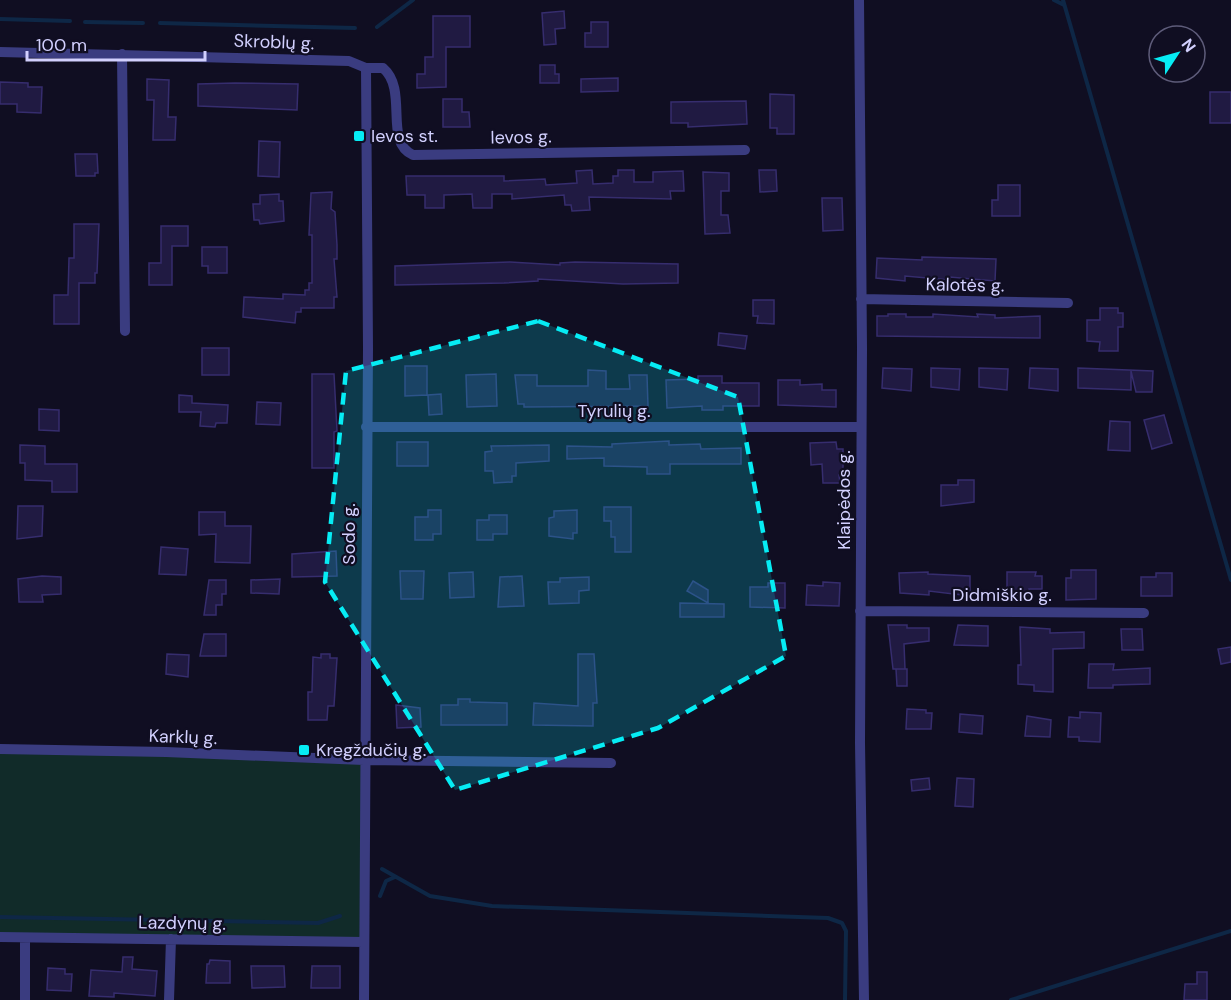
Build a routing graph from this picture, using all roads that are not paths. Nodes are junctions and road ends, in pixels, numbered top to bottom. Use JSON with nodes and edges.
{"nodes":[{"id":1,"x":859,"y":0,"type":"edge"},
{"id":2,"x":0,"y":52,"type":"edge"},
{"id":3,"x":122,"y":54,"type":"junction"},
{"id":4,"x":366,"y":68,"type":"junction"},
{"id":5,"x":745,"y":150,"type":"dead end"},
{"id":6,"x":861,"y":299,"type":"junction"},
{"id":7,"x":1068,"y":303,"type":"dead end"},
{"id":8,"x":125,"y":331,"type":"dead end"},
{"id":9,"x":366,"y":427,"type":"junction"},
{"id":10,"x":861,"y":427,"type":"junction"},
{"id":11,"x":860,"y":610,"type":"junction"},
{"id":12,"x":1144,"y":613,"type":"dead end"},
{"id":13,"x":0,"y":749,"type":"edge"},
{"id":14,"x":364,"y":760,"type":"junction"},
{"id":15,"x":610,"y":763,"type":"dead end"},
{"id":16,"x":0,"y":937,"type":"edge"},
{"id":17,"x":25,"y":938,"type":"junction"},
{"id":18,"x":171,"y":939,"type":"junction"},
{"id":19,"x":364,"y":942,"type":"junction"},
{"id":20,"x":25,"y":1000,"type":"edge"},
{"id":21,"x":169,"y":1000,"type":"edge"},
{"id":22,"x":364,"y":1000,"type":"edge"},
{"id":23,"x":864,"y":1000,"type":"edge"}],
"edges":[{"from":1,"to":6,"type":"street","name":"Klaipėdos g."},
{"from":2,"to":3,"type":"street","name":"Skroblų g."},
{"from":3,"to":4,"type":"street","name":"Skroblų g."},
{"from":3,"to":8,"type":"street"},
{"from":4,"to":5,"type":"street","name":"Ievos g."},
{"from":4,"to":9,"type":"street","name":"Sodo g."},
{"from":6,"to":7,"type":"street","name":"Kalotės g."},
{"from":6,"to":10,"type":"street","name":"Klaipėdos g."},
{"from":9,"to":10,"type":"street","name":"Tyrulių g."},
{"from":9,"to":14,"type":"street","name":"Sodo g."},
{"from":10,"to":11,"type":"street","name":"Klaipėdos g."},
{"from":11,"to":12,"type":"street","name":"Didmiškio g."},
{"from":11,"to":23,"type":"street","name":"Klaipėdos g."},
{"from":13,"to":14,"type":"street","name":"Karklų g."},
{"from":14,"to":15,"type":"street"},
{"from":14,"to":19,"type":"street","name":"Sodo g."},
{"from":16,"to":17,"type":"street","name":"Lazdynų g."},
{"from":17,"to":18,"type":"street","name":"Lazdynų g."},
{"from":17,"to":20,"type":"street"},
{"from":18,"to":19,"type":"street","name":"Lazdynų g."},
{"from":18,"to":21,"type":"street"},
{"from":19,"to":22,"type":"street","name":"Sodo g."}]}
